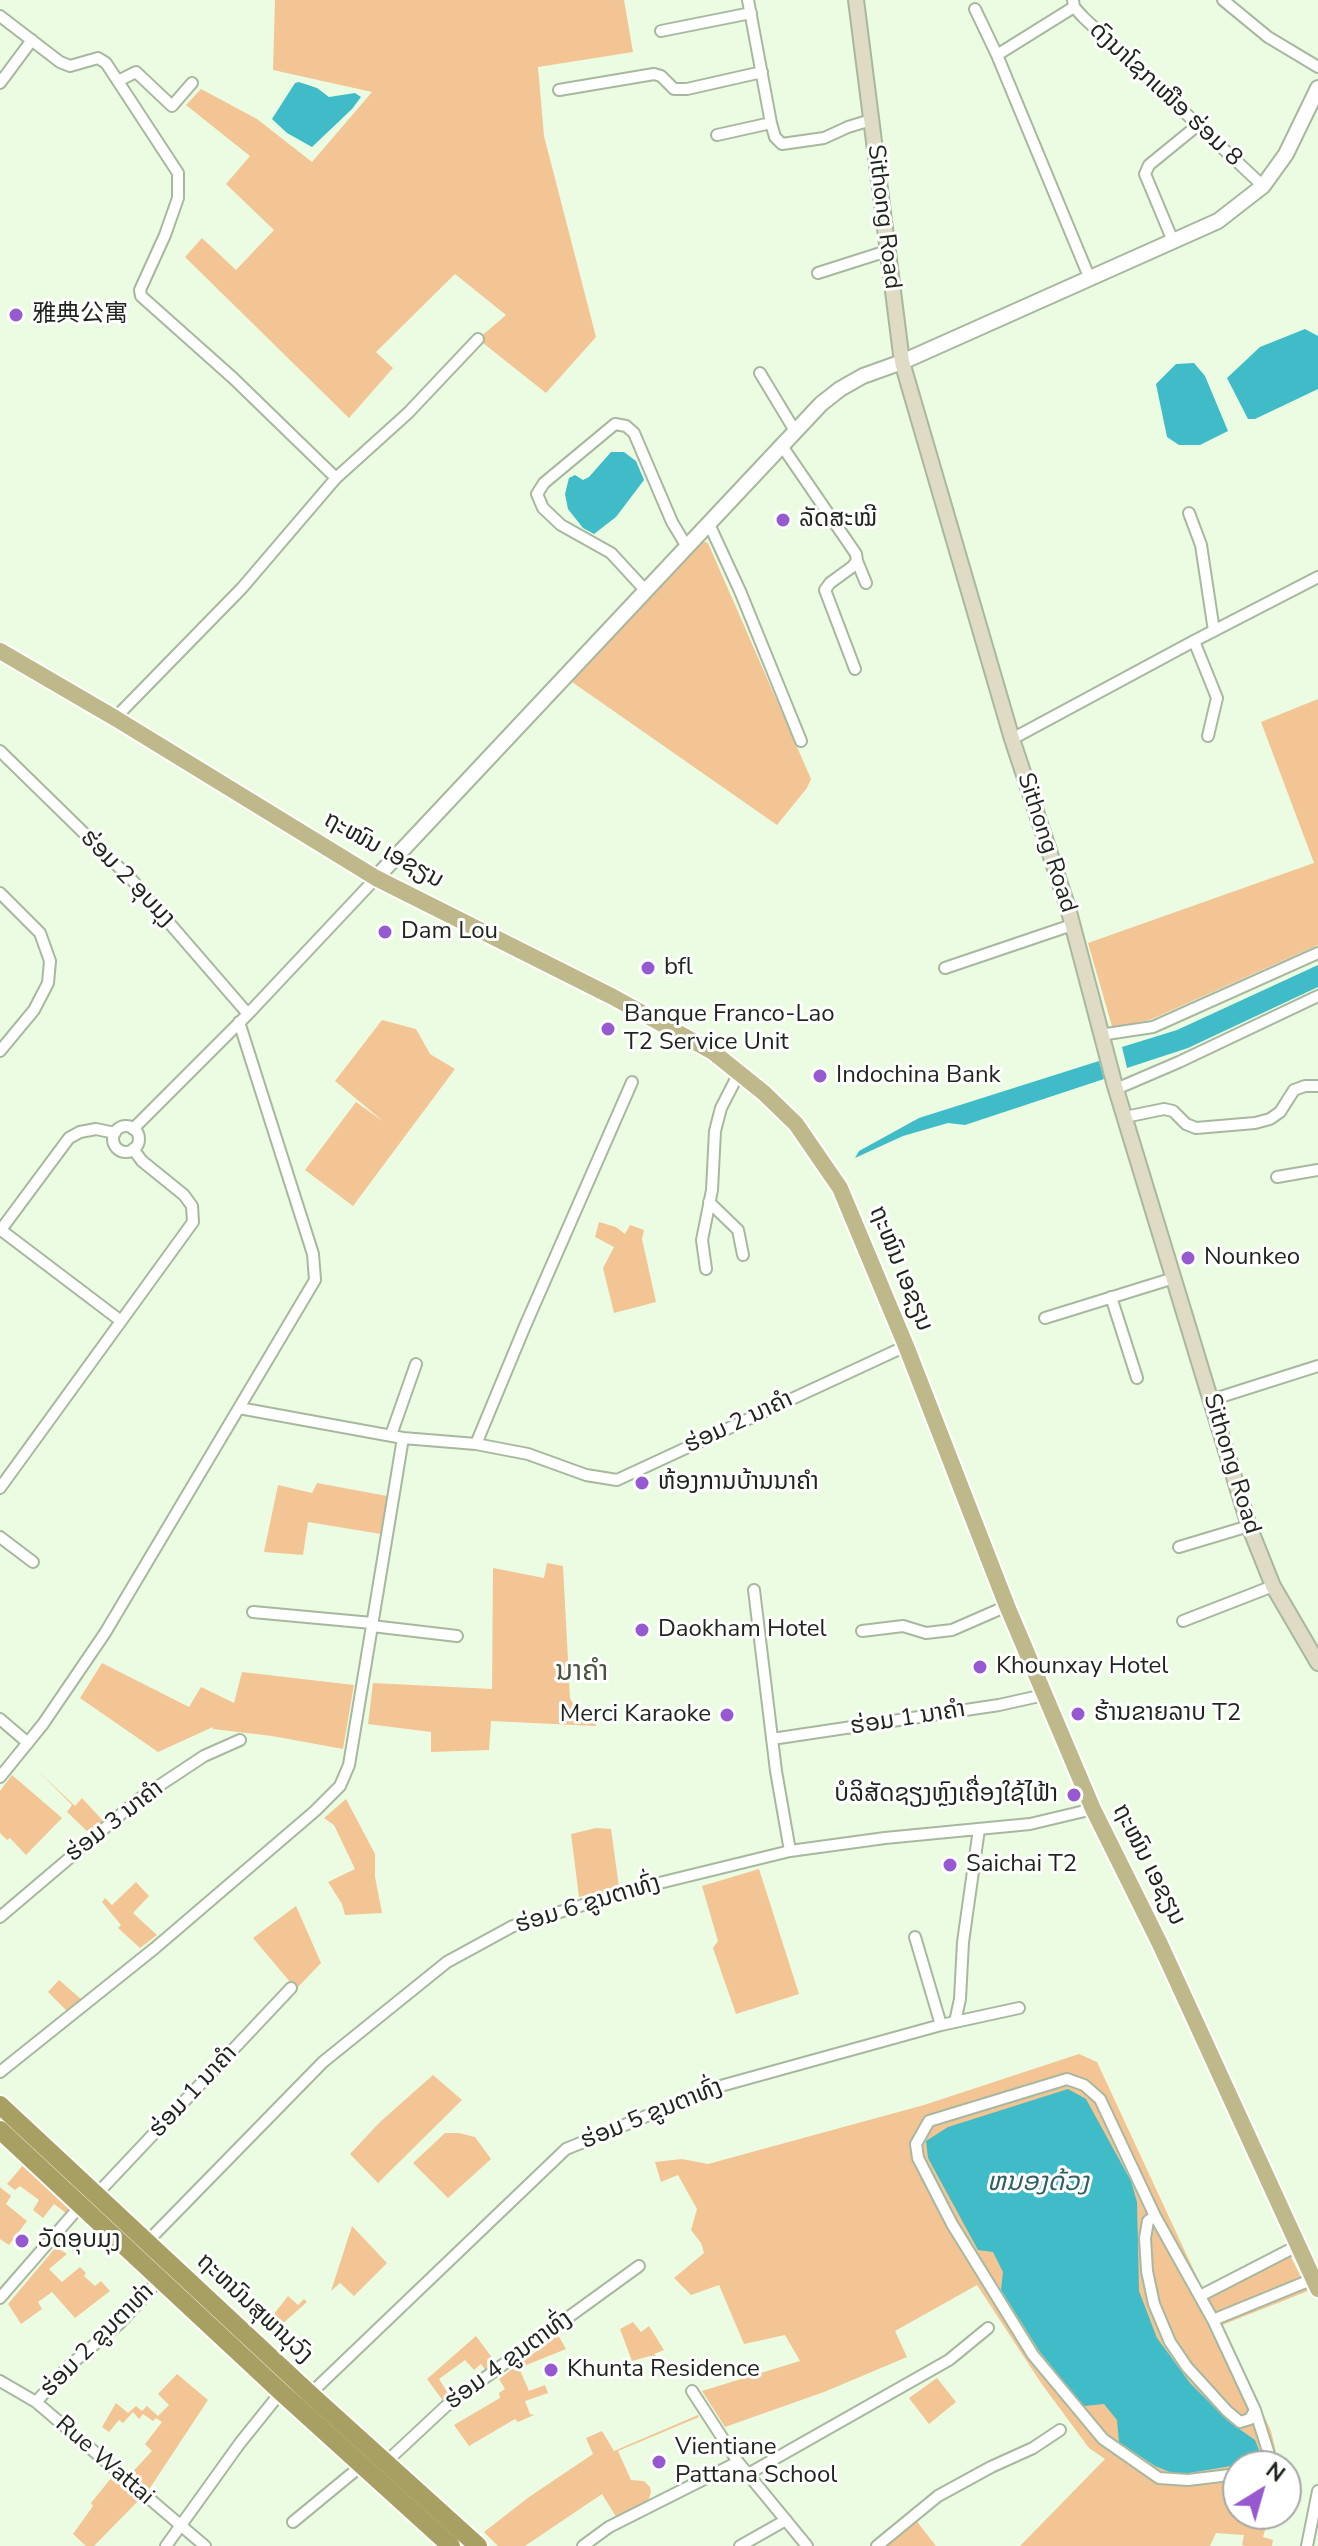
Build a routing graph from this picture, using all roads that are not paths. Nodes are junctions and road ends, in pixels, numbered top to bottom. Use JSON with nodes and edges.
{"nodes":[{"id":1,"x":748,"y":0,"type":"edge"},
{"id":2,"x":856,"y":0,"type":"edge"},
{"id":3,"x":1223,"y":0,"type":"edge"},
{"id":4,"x":1074,"y":4,"type":"edge"},
{"id":5,"x":975,"y":9,"type":"dead end"},
{"id":6,"x":751,"y":13,"type":"junction"},
{"id":7,"x":0,"y":16,"type":"edge"},
{"id":8,"x":661,"y":31,"type":"dead end"},
{"id":9,"x":32,"y":40,"type":"junction"},
{"id":10,"x":997,"y":55,"type":"junction"},
{"id":11,"x":1318,"y":67,"type":"edge"},
{"id":12,"x":762,"y":72,"type":"junction"},
{"id":13,"x":118,"y":81,"type":"junction"},
{"id":14,"x":0,"y":83,"type":"edge"},
{"id":15,"x":192,"y":83,"type":"dead end"},
{"id":16,"x":559,"y":90,"type":"dead end"},
{"id":17,"x":1316,"y":97,"type":"edge"},
{"id":18,"x":871,"y":120,"type":"junction"},
{"id":19,"x":771,"y":123,"type":"junction"},
{"id":20,"x":1198,"y":125,"type":"junction"},
{"id":21,"x":717,"y":135,"type":"dead end"},
{"id":22,"x":1263,"y":186,"type":"junction"},
{"id":23,"x":1173,"y":241,"type":"junction"},
{"id":24,"x":887,"y":251,"type":"junction"},
{"id":25,"x":818,"y":273,"type":"dead end"},
{"id":26,"x":1090,"y":279,"type":"junction"},
{"id":27,"x":478,"y":339,"type":"dead end"},
{"id":28,"x":902,"y":362,"type":"junction"},
{"id":29,"x":760,"y":373,"type":"dead end"},
{"id":30,"x":795,"y":431,"type":"junction"},
{"id":31,"x":782,"y":446,"type":"junction"},
{"id":32,"x":336,"y":478,"type":"junction"},
{"id":33,"x":1189,"y":513,"type":"dead end"},
{"id":34,"x":709,"y":524,"type":"junction"},
{"id":35,"x":687,"y":547,"type":"junction"},
{"id":36,"x":857,"y":561,"type":"junction"},
{"id":37,"x":1318,"y":577,"type":"edge"},
{"id":38,"x":866,"y":583,"type":"dead end"},
{"id":39,"x":646,"y":591,"type":"junction"},
{"id":40,"x":1214,"y":631,"type":"junction"},
{"id":41,"x":1194,"y":641,"type":"junction"},
{"id":42,"x":0,"y":651,"type":"edge"},
{"id":43,"x":855,"y":669,"type":"dead end"},
{"id":44,"x":115,"y":718,"type":"junction"},
{"id":45,"x":1208,"y":736,"type":"dead end"},
{"id":46,"x":1012,"y":739,"type":"junction"},
{"id":47,"x":801,"y":741,"type":"dead end"},
{"id":48,"x":0,"y":751,"type":"edge"},
{"id":49,"x":376,"y":878,"type":"junction"},
{"id":50,"x":0,"y":893,"type":"edge"},
{"id":51,"x":1072,"y":925,"type":"junction"},
{"id":52,"x":1318,"y":953,"type":"edge"},
{"id":53,"x":945,"y":968,"type":"dead end"},
{"id":54,"x":1318,"y":996,"type":"edge"},
{"id":55,"x":244,"y":1018,"type":"junction"},
{"id":56,"x":1100,"y":1035,"type":"junction"},
{"id":57,"x":0,"y":1051,"type":"edge"},
{"id":58,"x":739,"y":1073,"type":"junction"},
{"id":59,"x":632,"y":1082,"type":"dead end"},
{"id":60,"x":1318,"y":1086,"type":"edge"},
{"id":61,"x":1115,"y":1087,"type":"junction"},
{"id":62,"x":1125,"y":1117,"type":"junction"},
{"id":63,"x":133,"y":1129,"type":"junction"},
{"id":64,"x":115,"y":1133,"type":"junction"},
{"id":65,"x":133,"y":1149,"type":"junction"},
{"id":66,"x":1318,"y":1170,"type":"edge"},
{"id":67,"x":1277,"y":1177,"type":"dead end"},
{"id":68,"x":709,"y":1202,"type":"junction"},
{"id":69,"x":0,"y":1230,"type":"edge"},
{"id":70,"x":743,"y":1255,"type":"dead end"},
{"id":71,"x":706,"y":1269,"type":"dead end"},
{"id":72,"x":1174,"y":1278,"type":"junction"},
{"id":73,"x":1111,"y":1297,"type":"junction"},
{"id":74,"x":1045,"y":1318,"type":"dead end"},
{"id":75,"x":121,"y":1321,"type":"junction"},
{"id":76,"x":906,"y":1346,"type":"junction"},
{"id":77,"x":416,"y":1364,"type":"dead end"},
{"id":78,"x":1318,"y":1366,"type":"edge"},
{"id":79,"x":1137,"y":1378,"type":"dead end"},
{"id":80,"x":1211,"y":1400,"type":"junction"},
{"id":81,"x":239,"y":1408,"type":"junction"},
{"id":82,"x":391,"y":1435,"type":"junction"},
{"id":83,"x":403,"y":1438,"type":"junction"},
{"id":84,"x":476,"y":1444,"type":"junction"},
{"id":85,"x":0,"y":1488,"type":"edge"},
{"id":86,"x":1249,"y":1526,"type":"junction"},
{"id":87,"x":0,"y":1537,"type":"edge"},
{"id":88,"x":1179,"y":1547,"type":"dead end"},
{"id":89,"x":33,"y":1562,"type":"dead end"},
{"id":90,"x":1273,"y":1586,"type":"junction"},
{"id":91,"x":754,"y":1590,"type":"dead end"},
{"id":92,"x":1007,"y":1606,"type":"junction"},
{"id":93,"x":253,"y":1612,"type":"dead end"},
{"id":94,"x":1183,"y":1621,"type":"dead end"},
{"id":95,"x":372,"y":1625,"type":"junction"},
{"id":96,"x":862,"y":1631,"type":"dead end"},
{"id":97,"x":457,"y":1636,"type":"dead end"},
{"id":98,"x":1318,"y":1663,"type":"edge"},
{"id":99,"x":1044,"y":1695,"type":"junction"},
{"id":100,"x":0,"y":1719,"type":"edge"},
{"id":101,"x":772,"y":1739,"type":"junction"},
{"id":102,"x":240,"y":1740,"type":"dead end"},
{"id":103,"x":28,"y":1743,"type":"junction"},
{"id":104,"x":0,"y":1777,"type":"edge"},
{"id":105,"x":1093,"y":1809,"type":"junction"},
{"id":106,"x":979,"y":1829,"type":"junction"},
{"id":107,"x":790,"y":1851,"type":"junction"},
{"id":108,"x":0,"y":1917,"type":"edge"},
{"id":109,"x":915,"y":1937,"type":"dead end"},
{"id":110,"x":291,"y":1988,"type":"dead end"},
{"id":111,"x":1019,"y":2008,"type":"dead end"},
{"id":112,"x":955,"y":2022,"type":"junction"},
{"id":113,"x":941,"y":2025,"type":"junction"},
{"id":114,"x":0,"y":2072,"type":"edge"},
{"id":115,"x":0,"y":2105,"type":"edge"},
{"id":116,"x":0,"y":2130,"type":"edge"},
{"id":117,"x":88,"y":2200,"type":"junction"},
{"id":118,"x":1155,"y":2216,"type":"junction"},
{"id":119,"x":147,"y":2242,"type":"junction"},
{"id":120,"x":1306,"y":2253,"type":"edge"},
{"id":121,"x":639,"y":2266,"type":"dead end"},
{"id":122,"x":160,"y":2279,"type":"junction"},
{"id":123,"x":1316,"y":2284,"type":"edge"},
{"id":124,"x":1200,"y":2296,"type":"junction"},
{"id":125,"x":0,"y":2298,"type":"edge"},
{"id":126,"x":1213,"y":2320,"type":"junction"},
{"id":127,"x":988,"y":2328,"type":"dead end"},
{"id":128,"x":0,"y":2381,"type":"edge"},
{"id":129,"x":692,"y":2391,"type":"dead end"},
{"id":130,"x":281,"y":2392,"type":"junction"},
{"id":131,"x":310,"y":2394,"type":"junction"},
{"id":132,"x":36,"y":2402,"type":"junction"},
{"id":133,"x":1255,"y":2410,"type":"junction"},
{"id":134,"x":1060,"y":2430,"type":"dead end"},
{"id":135,"x":1268,"y":2450,"type":"edge"},
{"id":136,"x":738,"y":2462,"type":"junction"},
{"id":137,"x":385,"y":2463,"type":"junction"},
{"id":138,"x":361,"y":2466,"type":"junction"},
{"id":139,"x":748,"y":2474,"type":"junction"},
{"id":140,"x":1222,"y":2476,"type":"edge"},
{"id":141,"x":1318,"y":2491,"type":"edge"},
{"id":142,"x":786,"y":2520,"type":"junction"},
{"id":143,"x":293,"y":2522,"type":"dead end"},
{"id":144,"x":181,"y":2525,"type":"junction"},
{"id":145,"x":166,"y":2546,"type":"edge"},
{"id":146,"x":205,"y":2546,"type":"edge"},
{"id":147,"x":451,"y":2546,"type":"edge"},
{"id":148,"x":478,"y":2546,"type":"edge"},
{"id":149,"x":583,"y":2546,"type":"edge"},
{"id":150,"x":740,"y":2546,"type":"edge"},
{"id":151,"x":807,"y":2546,"type":"edge"},
{"id":152,"x":877,"y":2546,"type":"edge"},
{"id":153,"x":1307,"y":2546,"type":"edge"}],
"edges":[{"from":1,"to":6,"type":"street"},
{"from":2,"to":18,"type":"main road","name":"Sithong Road"},
{"from":3,"to":11,"type":"street"},
{"from":4,"to":10,"type":"street"},
{"from":4,"to":20,"type":"street","name":"ດົງນາໂຊກເໜືອ ຮ່ອມ 8"},
{"from":5,"to":10,"type":"street"},
{"from":6,"to":8,"type":"street"},
{"from":6,"to":12,"type":"street"},
{"from":7,"to":9,"type":"street"},
{"from":9,"to":13,"type":"street"},
{"from":9,"to":14,"type":"street"},
{"from":10,"to":26,"type":"street"},
{"from":12,"to":16,"type":"street"},
{"from":12,"to":19,"type":"street"},
{"from":13,"to":15,"type":"street"},
{"from":13,"to":32,"type":"street"},
{"from":17,"to":22,"type":"street"},
{"from":18,"to":19,"type":"street"},
{"from":18,"to":24,"type":"main road","name":"Sithong Road"},
{"from":19,"to":21,"type":"street"},
{"from":20,"to":22,"type":"street","name":"ດົງນາໂຊກເໜືອ ຮ່ອມ 8"},
{"from":20,"to":23,"type":"street"},
{"from":22,"to":23,"type":"street"},
{"from":23,"to":26,"type":"street"},
{"from":24,"to":25,"type":"street"},
{"from":24,"to":28,"type":"main road","name":"Sithong Road"},
{"from":26,"to":28,"type":"street"},
{"from":27,"to":32,"type":"street"},
{"from":28,"to":30,"type":"street"},
{"from":28,"to":46,"type":"main road","name":"Sithong Road"},
{"from":29,"to":30,"type":"street"},
{"from":30,"to":31,"type":"street"},
{"from":31,"to":34,"type":"street"},
{"from":31,"to":36,"type":"street"},
{"from":32,"to":44,"type":"street"},
{"from":33,"to":40,"type":"street"},
{"from":34,"to":35,"type":"street"},
{"from":34,"to":47,"type":"street"},
{"from":35,"to":39,"type":"street"},
{"from":35,"to":39,"type":"street"},
{"from":36,"to":38,"type":"street"},
{"from":36,"to":43,"type":"street"},
{"from":37,"to":40,"type":"street"},
{"from":39,"to":49,"type":"street"},
{"from":40,"to":41,"type":"street"},
{"from":41,"to":45,"type":"street"},
{"from":41,"to":46,"type":"street"},
{"from":42,"to":44,"type":"main road","name":"ຖະໜົນ ເອຊຽນ"},
{"from":44,"to":49,"type":"main road","name":"ຖະໜົນ ເອຊຽນ"},
{"from":46,"to":51,"type":"main road","name":"Sithong Road"},
{"from":48,"to":55,"type":"street","name":"ຮ່ອມ 2 ອຸບມຸງ"},
{"from":49,"to":55,"type":"street"},
{"from":49,"to":58,"type":"main road","name":"ຖະໜົນ ເອຊຽນ"},
{"from":50,"to":57,"type":"street"},
{"from":51,"to":53,"type":"street"},
{"from":51,"to":56,"type":"main road","name":"Sithong Road"},
{"from":52,"to":56,"type":"street"},
{"from":54,"to":61,"type":"street"},
{"from":55,"to":63,"type":"street"},
{"from":55,"to":81,"type":"street"},
{"from":56,"to":61,"type":"main road","name":"Sithong Road"},
{"from":58,"to":68,"type":"street"},
{"from":58,"to":76,"type":"main road","name":"ຖະໜົນ ເອຊຽນ"},
{"from":59,"to":84,"type":"street"},
{"from":60,"to":62,"type":"street"},
{"from":61,"to":62,"type":"main road","name":"Sithong Road"},
{"from":62,"to":72,"type":"main road","name":"Sithong Road"},
{"from":63,"to":64,"type":"street"},
{"from":63,"to":65,"type":"street"},
{"from":64,"to":65,"type":"street"},
{"from":64,"to":69,"type":"street"},
{"from":65,"to":75,"type":"street"},
{"from":66,"to":67,"type":"street"},
{"from":68,"to":70,"type":"street"},
{"from":68,"to":71,"type":"street"},
{"from":69,"to":75,"type":"street"},
{"from":72,"to":73,"type":"street"},
{"from":72,"to":80,"type":"main road","name":"Sithong Road"},
{"from":73,"to":74,"type":"street"},
{"from":73,"to":79,"type":"street"},
{"from":75,"to":85,"type":"street"},
{"from":76,"to":84,"type":"street","name":"ຮ່ອມ 2 ນາຄຳ"},
{"from":76,"to":92,"type":"main road","name":"ຖະໜົນ ເອຊຽນ"},
{"from":77,"to":82,"type":"street"},
{"from":78,"to":80,"type":"street"},
{"from":80,"to":86,"type":"main road","name":"Sithong Road"},
{"from":81,"to":82,"type":"street","name":"ຮ່ອມ 2 ນາຄຳ"},
{"from":81,"to":103,"type":"street"},
{"from":82,"to":83,"type":"street","name":"ຮ່ອມ 2 ນາຄຳ"},
{"from":83,"to":84,"type":"street","name":"ຮ່ອມ 2 ນາຄຳ"},
{"from":83,"to":95,"type":"street"},
{"from":86,"to":88,"type":"street"},
{"from":86,"to":90,"type":"main road","name":"Sithong Road"},
{"from":87,"to":89,"type":"street"},
{"from":90,"to":94,"type":"street"},
{"from":90,"to":98,"type":"main road","name":"Sithong Road"},
{"from":91,"to":101,"type":"street"},
{"from":92,"to":96,"type":"street"},
{"from":92,"to":99,"type":"main road","name":"ຖະໜົນ ເອຊຽນ"},
{"from":93,"to":95,"type":"street"},
{"from":95,"to":97,"type":"street"},
{"from":95,"to":114,"type":"street"},
{"from":99,"to":101,"type":"street","name":"ຮ່ອມ 1 ນາຄຳ"},
{"from":99,"to":105,"type":"main road","name":"ຖະໜົນ ເອຊຽນ"},
{"from":100,"to":103,"type":"street"},
{"from":101,"to":107,"type":"street"},
{"from":102,"to":108,"type":"street","name":"ຮ່ອມ 3 ນາຄຳ"},
{"from":103,"to":104,"type":"street"},
{"from":105,"to":106,"type":"street","name":"ຮ່ອມ 6 ຂູນຕາທົ່ງ"},
{"from":105,"to":120,"type":"main road","name":"ຖະໜົນ ເອຊຽນ"},
{"from":106,"to":107,"type":"street","name":"ຮ່ອມ 6 ຂູນຕາທົ່ງ"},
{"from":106,"to":112,"type":"street"},
{"from":107,"to":119,"type":"street","name":"ຮ່ອມ 6 ຂູນຕາທົ່ງ"},
{"from":109,"to":113,"type":"street"},
{"from":110,"to":117,"type":"street","name":"ຮ່ອມ 1 ນາຄຳ"},
{"from":111,"to":112,"type":"street","name":"ຮ່ອມ 5 ຂູນຕາທົ່ງ"},
{"from":112,"to":113,"type":"street","name":"ຮ່ອມ 5 ຂູນຕາທົ່ງ"},
{"from":113,"to":131,"type":"street","name":"ຮ່ອມ 5 ຂູນຕາທົ່ງ"},
{"from":115,"to":117,"type":"highway","name":"ຖະຫນົນສຸພານຸວົງ"},
{"from":116,"to":117,"type":"highway","name":"ຖະຫນົນສຸພານຸວົງ"},
{"from":117,"to":119,"type":"highway","name":"ຖະຫນົນສຸພານຸວົງ"},
{"from":117,"to":122,"type":"highway","name":"ຖະຫນົນສຸພານຸວົງ"},
{"from":117,"to":125,"type":"street","name":"ຮ່ອມ 1 ນາຄຳ"},
{"from":118,"to":124,"type":"street"},
{"from":118,"to":133,"type":"street"},
{"from":118,"to":140,"type":"street"},
{"from":119,"to":131,"type":"highway","name":"ຖະຫນົນສຸພານຸວົງ"},
{"from":120,"to":123,"type":"main road","name":"ຖະໜົນ ເອຊຽນ"},
{"from":120,"to":124,"type":"street"},
{"from":121,"to":137,"type":"street","name":"ຮ່ອມ 4 ຂູນຕາທົ່ງ"},
{"from":122,"to":130,"type":"highway","name":"ຖະຫນົນສຸພານຸວົງ"},
{"from":122,"to":132,"type":"street","name":"ຮ່ອມ 2 ຂູນຕາທ່າ"},
{"from":123,"to":126,"type":"street"},
{"from":124,"to":126,"type":"street"},
{"from":126,"to":133,"type":"street"},
{"from":127,"to":139,"type":"street"},
{"from":128,"to":132,"type":"street","name":"Rue Wattai"},
{"from":129,"to":136,"type":"street"},
{"from":130,"to":138,"type":"highway","name":"ຖະຫນົນສຸພານຸວົງ"},
{"from":130,"to":144,"type":"street"},
{"from":131,"to":137,"type":"highway","name":"ຖະຫນົນສຸພານຸວົງ"},
{"from":132,"to":144,"type":"street","name":"Rue Wattai"},
{"from":133,"to":135,"type":"street"},
{"from":134,"to":152,"type":"street"},
{"from":136,"to":139,"type":"street"},
{"from":136,"to":149,"type":"street"},
{"from":137,"to":148,"type":"highway","name":"ຖະຫນົນສຸພານຸວົງ"},
{"from":138,"to":143,"type":"street"},
{"from":138,"to":147,"type":"highway","name":"ຖະຫນົນສຸພານຸວົງ"},
{"from":139,"to":142,"type":"street"},
{"from":141,"to":153,"type":"street"},
{"from":142,"to":150,"type":"street"},
{"from":142,"to":151,"type":"street"},
{"from":144,"to":145,"type":"street"},
{"from":144,"to":146,"type":"street","name":"Rue Wattai"}]}
